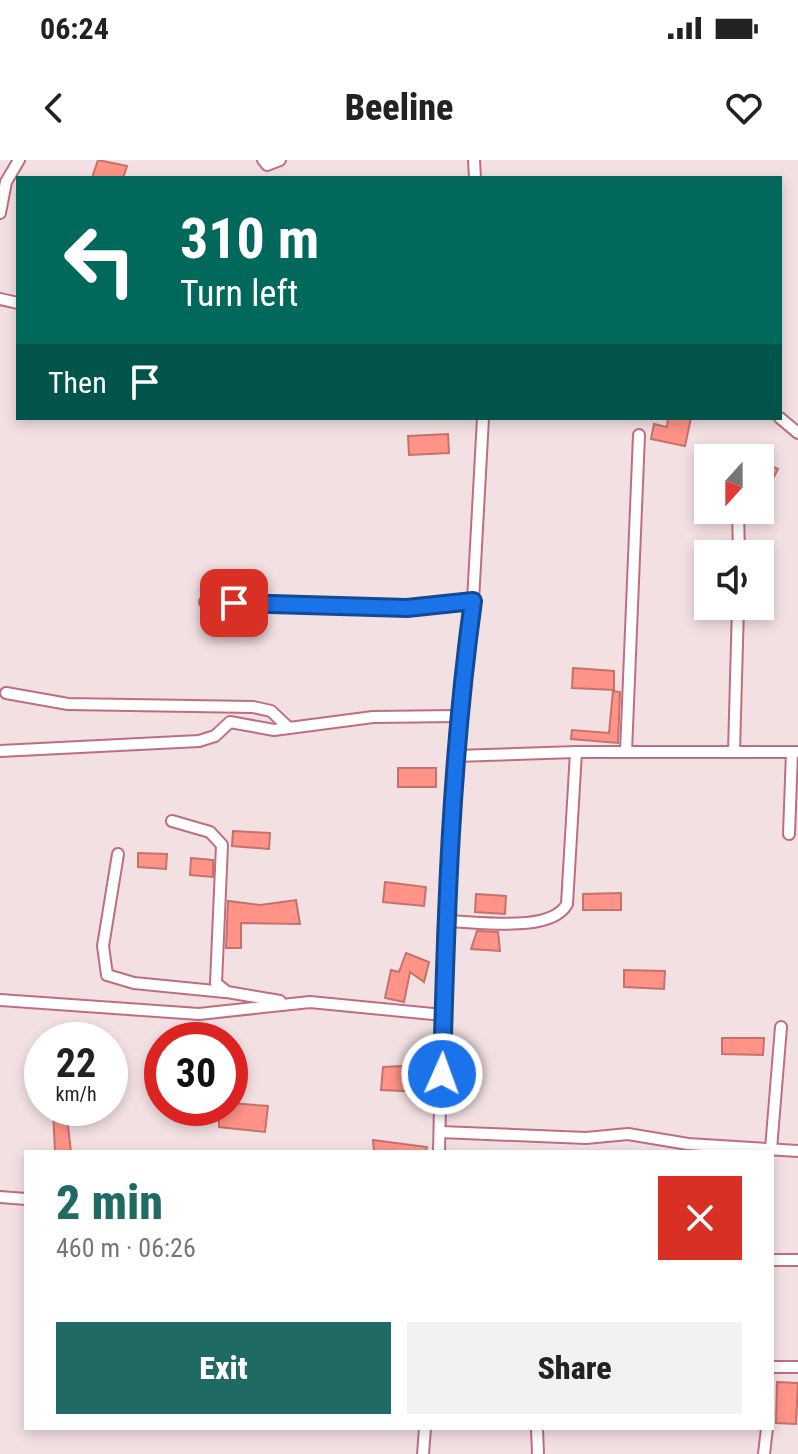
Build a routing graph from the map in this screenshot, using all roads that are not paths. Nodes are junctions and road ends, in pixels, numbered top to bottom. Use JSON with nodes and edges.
{"nodes":[{"id":1,"x":19,"y":160,"type":"edge"},
{"id":2,"x":263,"y":160,"type":"edge"},
{"id":3,"x":280,"y":160,"type":"edge"},
{"id":4,"x":3,"y":185,"type":"edge"},
{"id":5,"x":0,"y":213,"type":"edge"},
{"id":6,"x":483,"y":420,"type":"edge"},
{"id":7,"x":782,"y":420,"type":"edge"},
{"id":8,"x":798,"y":433,"type":"edge"},
{"id":9,"x":639,"y":435,"type":"dead end"},
{"id":10,"x":473,"y":601,"type":"junction"},
{"id":11,"x":205,"y":602,"type":"dead end"},
{"id":12,"x":738,"y":620,"type":"edge"},
{"id":13,"x":6,"y":693,"type":"dead end"},
{"id":14,"x":457,"y":716,"type":"junction"},
{"id":15,"x":289,"y":728,"type":"junction"},
{"id":16,"x":0,"y":751,"type":"edge"},
{"id":17,"x":576,"y":752,"type":"junction"},
{"id":18,"x":626,"y":752,"type":"junction"},
{"id":19,"x":734,"y":752,"type":"junction"},
{"id":20,"x":795,"y":752,"type":"edge"},
{"id":21,"x":455,"y":756,"type":"junction"},
{"id":22,"x":172,"y":821,"type":"dead end"},
{"id":23,"x":789,"y":834,"type":"dead end"},
{"id":24,"x":118,"y":854,"type":"dead end"},
{"id":25,"x":444,"y":921,"type":"junction"},
{"id":26,"x":227,"y":992,"type":"junction"},
{"id":27,"x":0,"y":1000,"type":"edge"},
{"id":28,"x":286,"y":1002,"type":"junction"},
{"id":29,"x":443,"y":1015,"type":"junction"},
{"id":30,"x":781,"y":1027,"type":"dead end"},
{"id":31,"x":440,"y":1132,"type":"junction"},
{"id":32,"x":771,"y":1149,"type":"junction"},
{"id":33,"x":439,"y":1150,"type":"edge"},
{"id":34,"x":798,"y":1151,"type":"edge"},
{"id":35,"x":0,"y":1197,"type":"edge"},
{"id":36,"x":24,"y":1199,"type":"edge"},
{"id":37,"x":774,"y":1260,"type":"edge"},
{"id":38,"x":798,"y":1260,"type":"edge"},
{"id":39,"x":774,"y":1367,"type":"edge"},
{"id":40,"x":798,"y":1367,"type":"edge"},
{"id":41,"x":425,"y":1430,"type":"edge"},
{"id":42,"x":537,"y":1430,"type":"edge"},
{"id":43,"x":767,"y":1430,"type":"edge"},
{"id":44,"x":423,"y":1454,"type":"edge"},
{"id":45,"x":538,"y":1454,"type":"edge"},
{"id":46,"x":764,"y":1454,"type":"edge"}],
"edges":[{"from":1,"to":4,"type":"street"},
{"from":2,"to":3,"type":"street"},
{"from":4,"to":5,"type":"street"},
{"from":6,"to":10,"type":"street"},
{"from":7,"to":8,"type":"street"},
{"from":9,"to":18,"type":"street"},
{"from":10,"to":11,"type":"street"},
{"from":10,"to":14,"type":"street"},
{"from":12,"to":19,"type":"street"},
{"from":13,"to":15,"type":"street"},
{"from":14,"to":15,"type":"street"},
{"from":14,"to":21,"type":"street"},
{"from":15,"to":16,"type":"street"},
{"from":17,"to":18,"type":"street"},
{"from":17,"to":21,"type":"street"},
{"from":17,"to":25,"type":"street"},
{"from":18,"to":19,"type":"street"},
{"from":19,"to":20,"type":"street"},
{"from":20,"to":23,"type":"street"},
{"from":21,"to":25,"type":"street"},
{"from":22,"to":26,"type":"street"},
{"from":24,"to":26,"type":"street"},
{"from":25,"to":29,"type":"street"},
{"from":26,"to":28,"type":"street"},
{"from":27,"to":28,"type":"street"},
{"from":28,"to":29,"type":"street"},
{"from":29,"to":31,"type":"street"},
{"from":30,"to":32,"type":"street"},
{"from":31,"to":32,"type":"street"},
{"from":31,"to":33,"type":"street"},
{"from":32,"to":34,"type":"street"},
{"from":35,"to":36,"type":"street"},
{"from":37,"to":38,"type":"street"},
{"from":39,"to":40,"type":"street"},
{"from":41,"to":44,"type":"street"},
{"from":42,"to":45,"type":"street"},
{"from":43,"to":46,"type":"street"}]}
